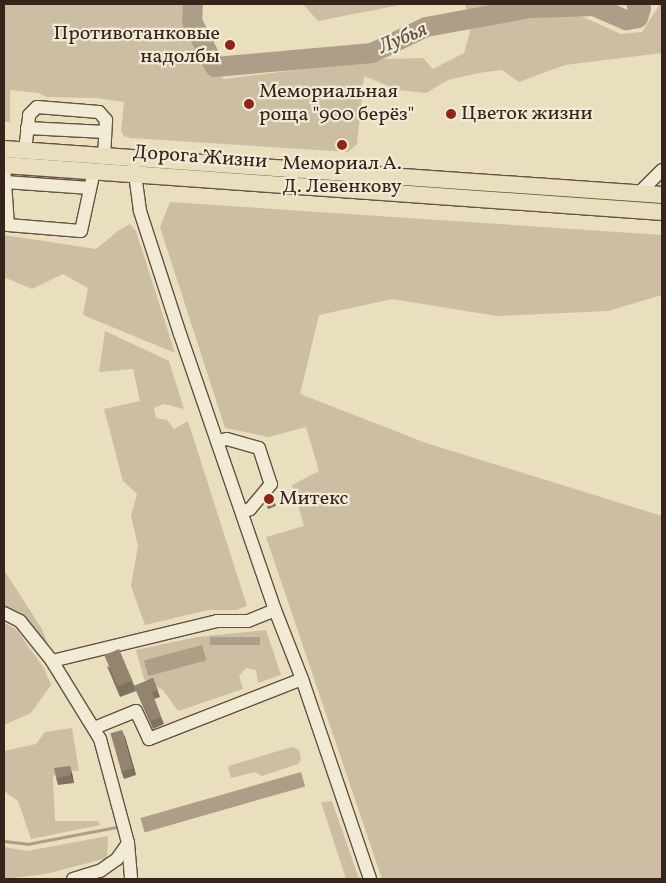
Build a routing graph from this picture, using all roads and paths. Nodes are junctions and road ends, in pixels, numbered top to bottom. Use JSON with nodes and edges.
{"nodes":[{"id":1,"x":28,"y":128,"type":"junction"},
{"id":2,"x":105,"y":132,"type":"junction"},
{"id":3,"x":4,"y":149,"type":"edge"},
{"id":4,"x":25,"y":150,"type":"junction"},
{"id":5,"x":104,"y":155,"type":"junction"},
{"id":6,"x":133,"y":157,"type":"junction"},
{"id":7,"x":4,"y":166,"type":"edge"},
{"id":8,"x":662,"y":170,"type":"edge"},
{"id":9,"x":135,"y":174,"type":"junction"},
{"id":10,"x":92,"y":179,"type":"junction"},
{"id":11,"x":5,"y":182,"type":"edge"},
{"id":12,"x":638,"y":194,"type":"junction"},
{"id":13,"x":662,"y":195,"type":"edge"},
{"id":14,"x":662,"y":212,"type":"edge"},
{"id":15,"x":218,"y":442,"type":"junction"},
{"id":16,"x":243,"y":512,"type":"junction"},
{"id":17,"x":275,"y":610,"type":"junction"},
{"id":18,"x":4,"y":613,"type":"edge"},
{"id":19,"x":52,"y":661,"type":"junction"},
{"id":20,"x":302,"y":679,"type":"junction"},
{"id":21,"x":94,"y":728,"type":"junction"},
{"id":22,"x":128,"y":843,"type":"junction"},
{"id":23,"x":94,"y":876,"type":"edge"},
{"id":24,"x":73,"y":879,"type":"edge"},
{"id":25,"x":131,"y":879,"type":"edge"},
{"id":26,"x":370,"y":879,"type":"edge"}],
"edges":[{"from":1,"to":2,"type":"street"},
{"from":1,"to":2,"type":"street"},
{"from":1,"to":4,"type":"street"},
{"from":2,"to":5,"type":"street"},
{"from":3,"to":4,"type":"main road","name":"Дорога Жизни"},
{"from":4,"to":5,"type":"main road","name":"Дорога Жизни"},
{"from":5,"to":6,"type":"main road","name":"Дорога Жизни"},
{"from":6,"to":9,"type":"street"},
{"from":6,"to":12,"type":"main road","name":"Дорога Жизни"},
{"from":7,"to":10,"type":"main road","name":"Дорога Жизни"},
{"from":7,"to":11,"type":"street"},
{"from":8,"to":12,"type":"street"},
{"from":9,"to":10,"type":"main road","name":"Дорога Жизни"},
{"from":9,"to":14,"type":"main road","name":"Дорога Жизни"},
{"from":9,"to":15,"type":"street"},
{"from":10,"to":11,"type":"street"},
{"from":10,"to":11,"type":"street"},
{"from":12,"to":13,"type":"main road","name":"Дорога Жизни"},
{"from":15,"to":16,"type":"street"},
{"from":15,"to":16,"type":"street"},
{"from":16,"to":17,"type":"street"},
{"from":17,"to":19,"type":"street"},
{"from":17,"to":20,"type":"street"},
{"from":18,"to":19,"type":"street"},
{"from":19,"to":21,"type":"street"},
{"from":20,"to":21,"type":"street"},
{"from":20,"to":26,"type":"street"},
{"from":21,"to":22,"type":"street"},
{"from":22,"to":23,"type":"street"},
{"from":22,"to":25,"type":"street"},
{"from":23,"to":24,"type":"street"}]}
